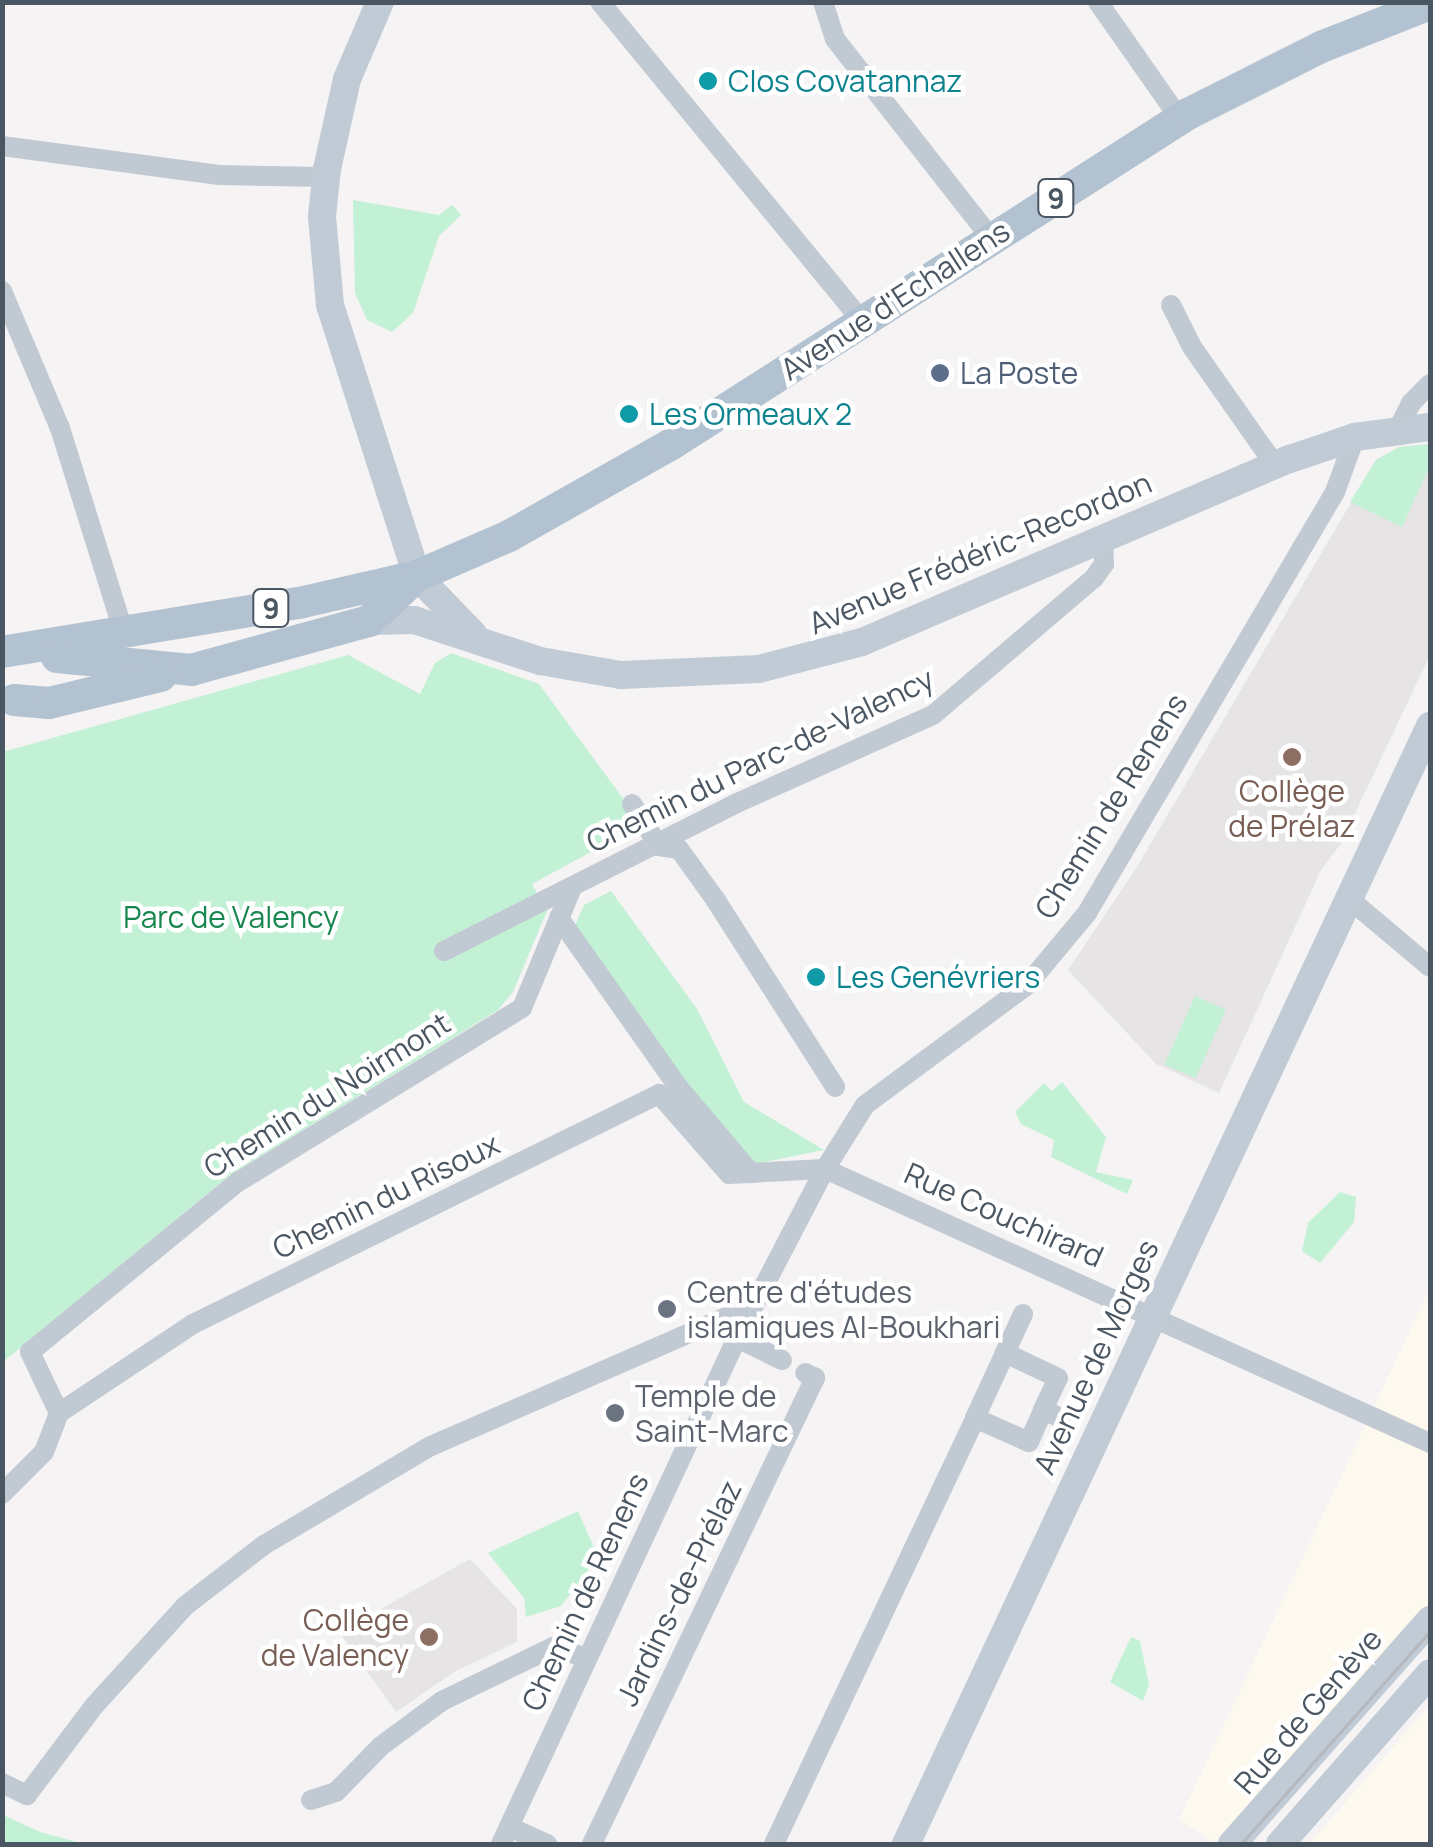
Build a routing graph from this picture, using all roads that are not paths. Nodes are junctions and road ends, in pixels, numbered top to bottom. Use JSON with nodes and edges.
{"nodes":[{"id":1,"x":380,"y":2,"type":"edge"},
{"id":2,"x":600,"y":2,"type":"edge"},
{"id":3,"x":823,"y":2,"type":"edge"},
{"id":4,"x":1098,"y":2,"type":"edge"},
{"id":5,"x":1430,"y":4,"type":"edge"},
{"id":6,"x":1180,"y":119,"type":"junction"},
{"id":7,"x":2,"y":146,"type":"edge"},
{"id":8,"x":326,"y":177,"type":"junction"},
{"id":9,"x":991,"y":238,"type":"junction"},
{"id":10,"x":3,"y":293,"type":"edge"},
{"id":11,"x":1171,"y":305,"type":"dead end"},
{"id":12,"x":862,"y":320,"type":"junction"},
{"id":13,"x":1430,"y":384,"type":"edge"},
{"id":14,"x":1430,"y":427,"type":"edge"},
{"id":15,"x":1398,"y":429,"type":"junction"},
{"id":16,"x":1355,"y":437,"type":"junction"},
{"id":17,"x":1276,"y":465,"type":"junction"},
{"id":18,"x":1103,"y":538,"type":"junction"},
{"id":19,"x":417,"y":576,"type":"junction"},
{"id":20,"x":369,"y":622,"type":"junction"},
{"id":21,"x":124,"y":634,"type":"junction"},
{"id":22,"x":486,"y":642,"type":"junction"},
{"id":23,"x":2,"y":653,"type":"edge"},
{"id":24,"x":85,"y":659,"type":"junction"},
{"id":25,"x":191,"y":670,"type":"junction"},
{"id":26,"x":8,"y":702,"type":"edge"},
{"id":27,"x":1430,"y":726,"type":"edge"},
{"id":28,"x":632,"y":804,"type":"dead end"},
{"id":29,"x":659,"y":846,"type":"junction"},
{"id":30,"x":570,"y":892,"type":"junction"},
{"id":31,"x":1348,"y":898,"type":"junction"},
{"id":32,"x":559,"y":918,"type":"junction"},
{"id":33,"x":444,"y":951,"type":"dead end"},
{"id":34,"x":1430,"y":967,"type":"edge"},
{"id":35,"x":835,"y":1087,"type":"dead end"},
{"id":36,"x":825,"y":1168,"type":"junction"},
{"id":37,"x":751,"y":1173,"type":"junction"},
{"id":38,"x":752,"y":1306,"type":"junction"},
{"id":39,"x":1152,"y":1313,"type":"junction"},
{"id":40,"x":1023,"y":1314,"type":"dead end"},
{"id":41,"x":737,"y":1338,"type":"junction"},
{"id":42,"x":1004,"y":1353,"type":"junction"},
{"id":43,"x":782,"y":1360,"type":"dead end"},
{"id":44,"x":806,"y":1373,"type":"dead end"},
{"id":45,"x":59,"y":1414,"type":"junction"},
{"id":46,"x":975,"y":1418,"type":"junction"},
{"id":47,"x":1430,"y":1443,"type":"edge"},
{"id":48,"x":2,"y":1494,"type":"edge"},
{"id":49,"x":1430,"y":1620,"type":"edge"},
{"id":50,"x":586,"y":1658,"type":"junction"},
{"id":51,"x":1430,"y":1673,"type":"edge"},
{"id":52,"x":2,"y":1783,"type":"edge"},
{"id":53,"x":311,"y":1800,"type":"dead end"},
{"id":54,"x":505,"y":1836,"type":"edge"},
{"id":55,"x":547,"y":1844,"type":"edge"},
{"id":56,"x":592,"y":1844,"type":"edge"},
{"id":57,"x":774,"y":1844,"type":"edge"},
{"id":58,"x":906,"y":1844,"type":"edge"},
{"id":59,"x":1232,"y":1844,"type":"edge"},
{"id":60,"x":1280,"y":1844,"type":"edge"}],
"edges":[{"from":1,"to":8,"type":"street"},
{"from":2,"to":12,"type":"street"},
{"from":3,"to":9,"type":"street"},
{"from":4,"to":6,"type":"street"},
{"from":5,"to":6,"type":"main road","name":"Avenue d'Echallens","number":"9"},
{"from":6,"to":9,"type":"main road","name":"Avenue d'Echallens","number":"9"},
{"from":7,"to":8,"type":"street"},
{"from":8,"to":19,"type":"street"},
{"from":9,"to":12,"type":"main road","name":"Avenue d'Echallens","number":"9"},
{"from":10,"to":21,"type":"street"},
{"from":11,"to":17,"type":"street"},
{"from":12,"to":19,"type":"main road","name":"Avenue d'Echallens","number":"9"},
{"from":13,"to":15,"type":"street"},
{"from":14,"to":15,"type":"street","name":"Avenue Frédéric-Recordon"},
{"from":15,"to":16,"type":"street","name":"Avenue Frédéric-Recordon"},
{"from":16,"to":17,"type":"street","name":"Avenue Frédéric-Recordon"},
{"from":16,"to":36,"type":"street","name":"Chemin de Renens"},
{"from":17,"to":18,"type":"street","name":"Avenue Frédéric-Recordon"},
{"from":18,"to":22,"type":"street","name":"Avenue Frédéric-Recordon"},
{"from":18,"to":29,"type":"street","name":"Chemin du Parc-de-Valency"},
{"from":19,"to":20,"type":"main road","name":"Avenue d'Echallens","number":"9"},
{"from":19,"to":21,"type":"main road","name":"Avenue d'Echallens","number":"9"},
{"from":19,"to":22,"type":"street","name":"Avenue Frédéric-Recordon"},
{"from":20,"to":22,"type":"street","name":"Avenue Frédéric-Recordon"},
{"from":20,"to":25,"type":"main road","name":"Avenue d'Echallens","number":"9"},
{"from":21,"to":23,"type":"main road","name":"Avenue d'Echallens"},
{"from":21,"to":24,"type":"main road","number":"9"},
{"from":23,"to":24,"type":"main road","name":"Avenue d'Echallens"},
{"from":24,"to":25,"type":"main road","name":"Avenue d'Echallens"},
{"from":24,"to":26,"type":"main road","number":"9"},
{"from":25,"to":26,"type":"main road","number":"9"},
{"from":27,"to":31,"type":"street","name":"Avenue de Morges"},
{"from":28,"to":29,"type":"street"},
{"from":29,"to":30,"type":"street","name":"Chemin du Parc-de-Valency"},
{"from":29,"to":35,"type":"street"},
{"from":30,"to":32,"type":"street","name":"Chemin du Noirmont"},
{"from":30,"to":33,"type":"street","name":"Chemin du Parc-de-Valency"},
{"from":31,"to":34,"type":"street"},
{"from":31,"to":39,"type":"street","name":"Avenue de Morges"},
{"from":32,"to":37,"type":"street"},
{"from":32,"to":45,"type":"street","name":"Chemin du Noirmont"},
{"from":36,"to":37,"type":"street"},
{"from":36,"to":38,"type":"street","name":"Chemin de Renens"},
{"from":36,"to":39,"type":"street","name":"Rue Couchirard"},
{"from":37,"to":45,"type":"street","name":"Chemin du Risoux"},
{"from":38,"to":41,"type":"street","name":"Chemin de Renens"},
{"from":38,"to":52,"type":"street"},
{"from":39,"to":47,"type":"street","name":"Rue Couchirard"},
{"from":39,"to":58,"type":"street","name":"Avenue de Morges"},
{"from":40,"to":42,"type":"street"},
{"from":41,"to":43,"type":"street"},
{"from":41,"to":50,"type":"street","name":"Chemin de Renens"},
{"from":42,"to":46,"type":"street"},
{"from":42,"to":46,"type":"street"},
{"from":44,"to":56,"type":"street","name":"Jardins-de-Prélaz"},
{"from":45,"to":48,"type":"street"},
{"from":46,"to":57,"type":"street"},
{"from":49,"to":59,"type":"street","name":"Rue de Genève"},
{"from":50,"to":53,"type":"street"},
{"from":50,"to":54,"type":"street","name":"Chemin de Renens"},
{"from":51,"to":60,"type":"street"},
{"from":54,"to":55,"type":"street"}]}
